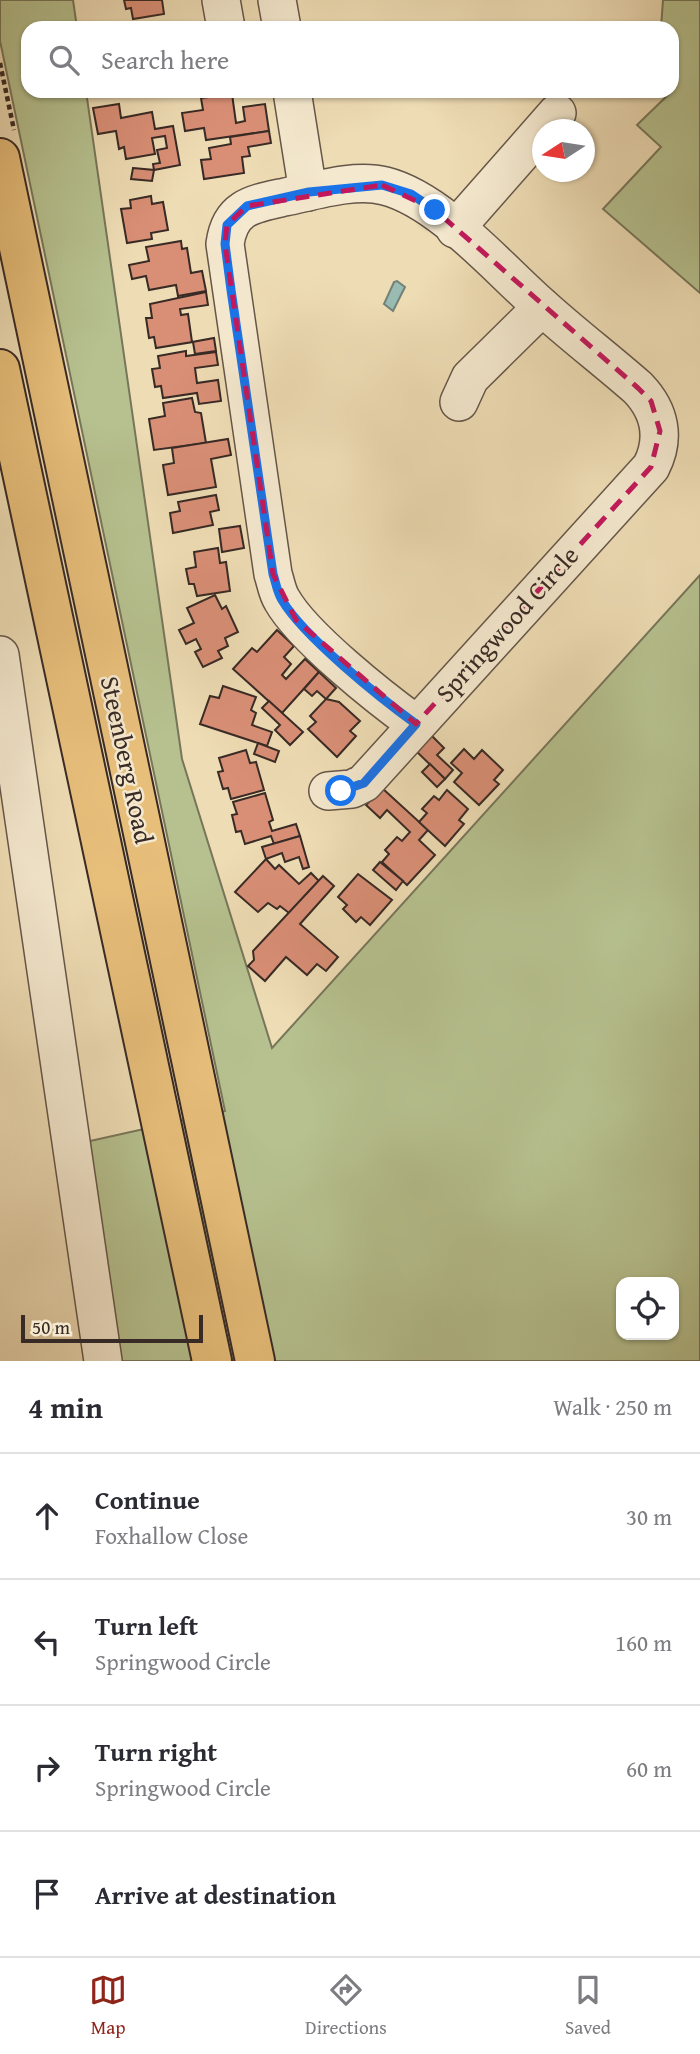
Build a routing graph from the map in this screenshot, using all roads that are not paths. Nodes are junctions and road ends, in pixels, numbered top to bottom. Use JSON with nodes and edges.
{"nodes":[{"id":1,"x":221,"y":0,"type":"edge"},
{"id":2,"x":277,"y":0,"type":"edge"},
{"id":3,"x":225,"y":21,"type":"edge"},
{"id":4,"x":281,"y":21,"type":"edge"},
{"id":5,"x":293,"y":98,"type":"edge"},
{"id":6,"x":557,"y":113,"type":"dead end"},
{"id":7,"x":0,"y":158,"type":"edge"},
{"id":8,"x":309,"y":192,"type":"junction"},
{"id":9,"x":455,"y":229,"type":"junction"},
{"id":10,"x":542,"y":307,"type":"junction"},
{"id":11,"x":0,"y":369,"type":"edge"},
{"id":12,"x":458,"y":401,"type":"dead end"},
{"id":13,"x":0,"y":655,"type":"edge"},
{"id":14,"x":416,"y":724,"type":"junction"},
{"id":15,"x":328,"y":791,"type":"dead end"},
{"id":16,"x":103,"y":1361,"type":"edge"},
{"id":17,"x":212,"y":1361,"type":"edge"},
{"id":18,"x":255,"y":1361,"type":"edge"}],
"edges":[{"from":1,"to":3,"type":"street"},
{"from":2,"to":4,"type":"street"},
{"from":5,"to":8,"type":"street"},
{"from":6,"to":9,"type":"street"},
{"from":7,"to":18,"type":"main road","name":"Steenberg Road"},
{"from":8,"to":9,"type":"street","name":"Springwood Circle"},
{"from":8,"to":14,"type":"street","name":"Springwood Circle"},
{"from":9,"to":10,"type":"street","name":"Springwood Circle"},
{"from":10,"to":12,"type":"street"},
{"from":10,"to":14,"type":"street","name":"Springwood Circle"},
{"from":11,"to":17,"type":"main road","name":"Steenberg Road"},
{"from":13,"to":16,"type":"street"},
{"from":14,"to":15,"type":"street"}]}
